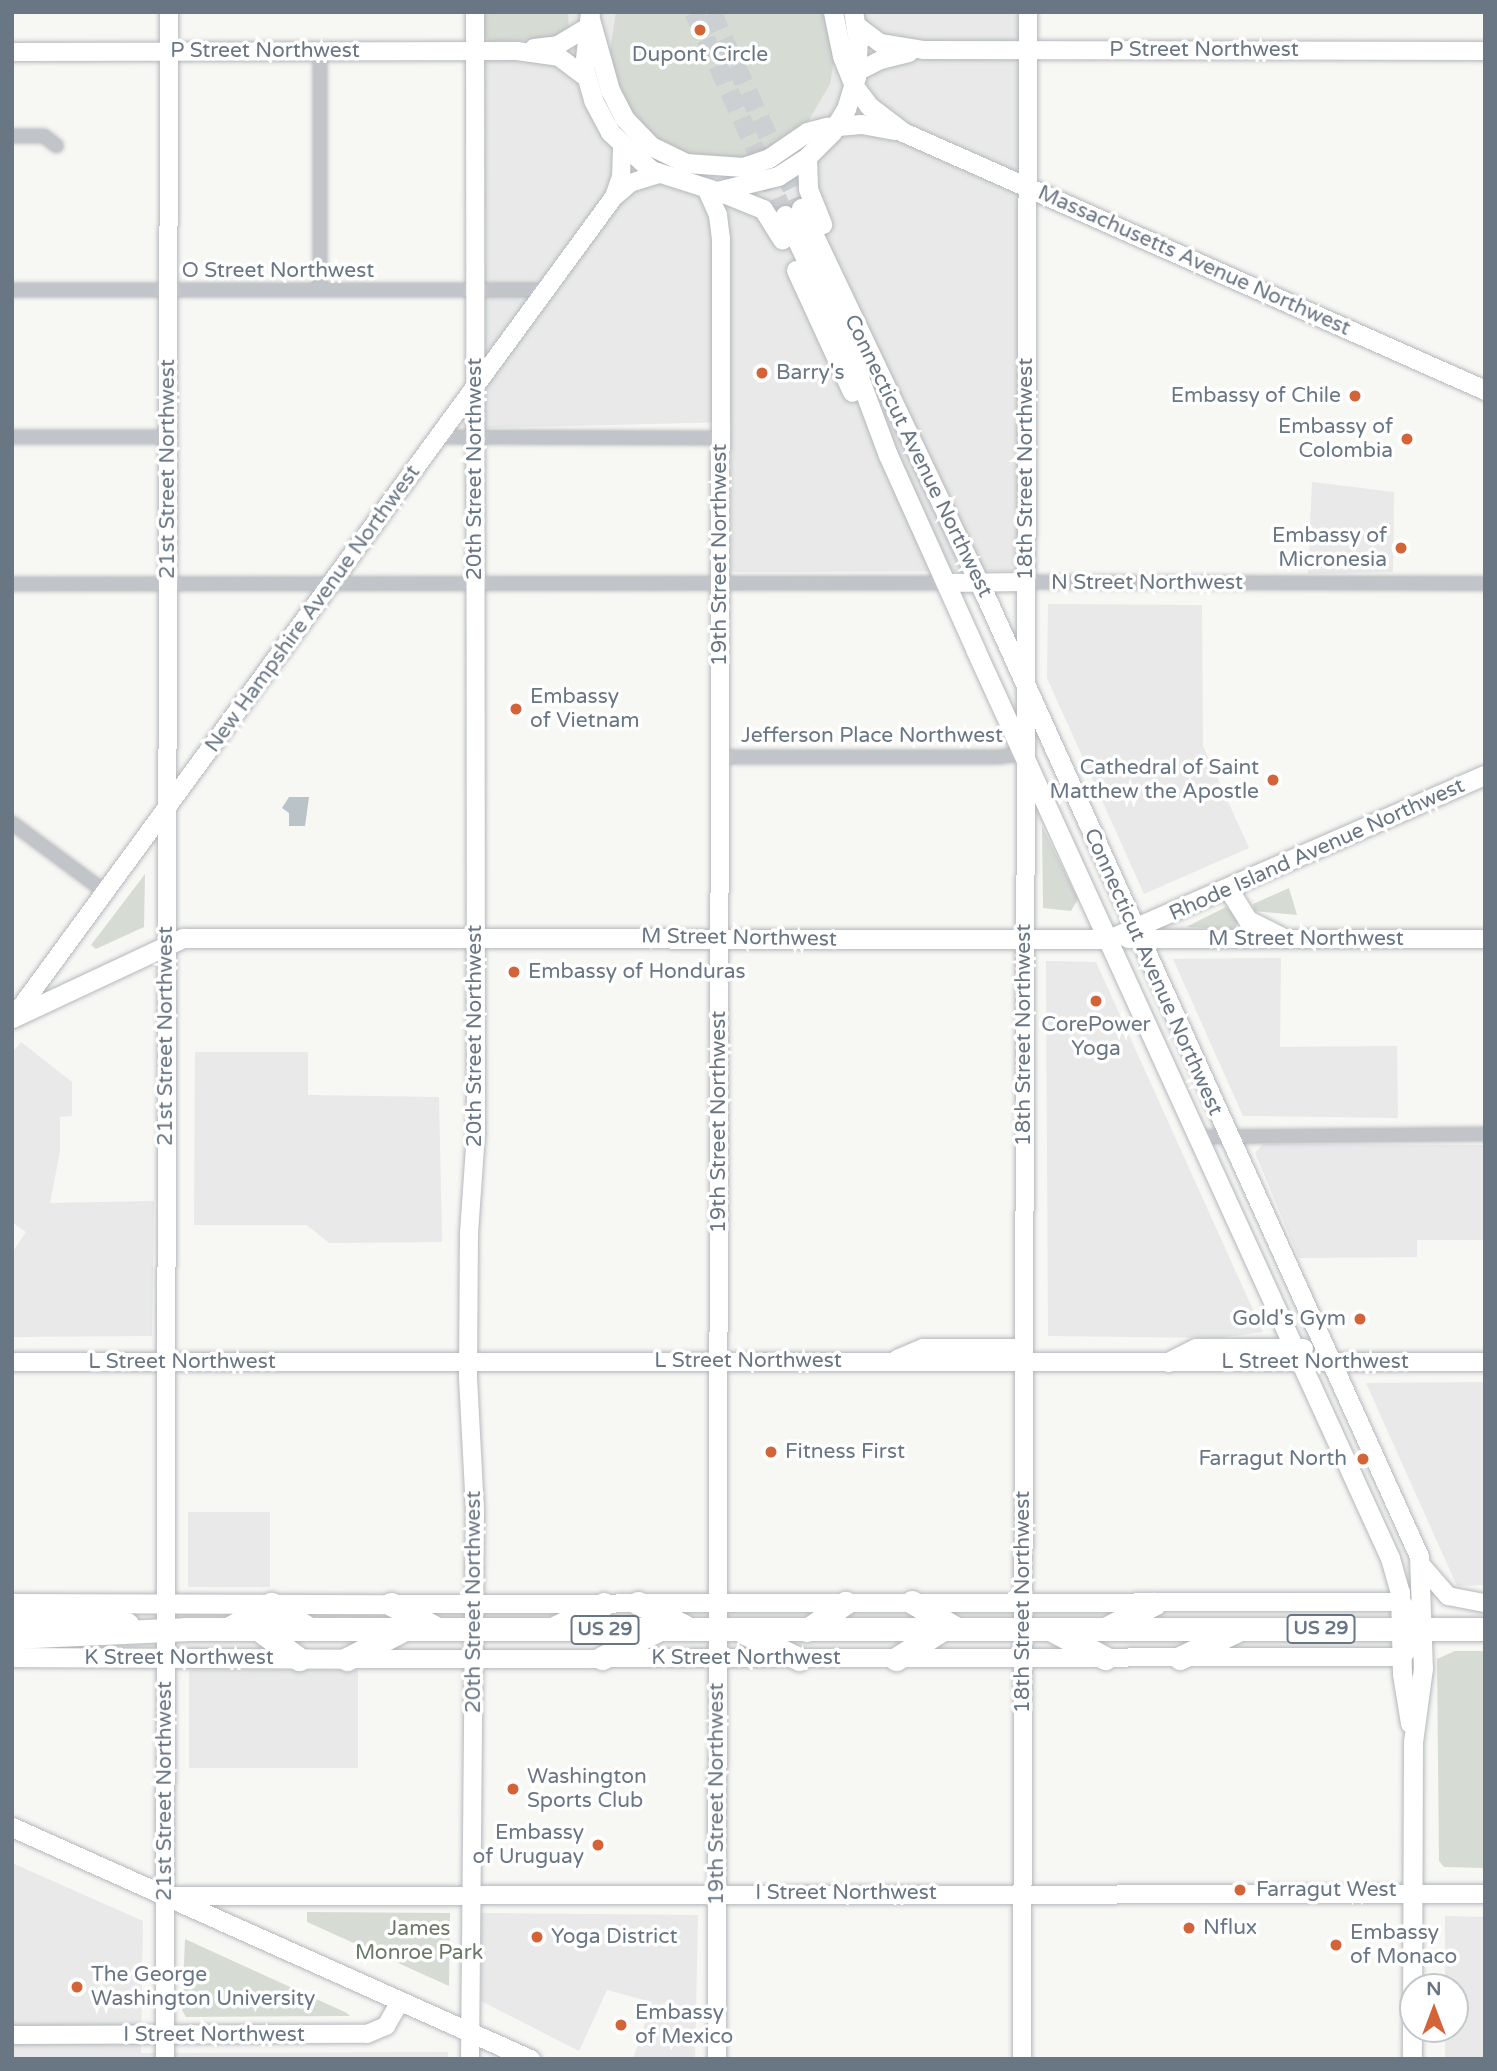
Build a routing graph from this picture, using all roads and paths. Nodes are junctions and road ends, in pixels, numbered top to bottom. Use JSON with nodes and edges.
{"nodes":[{"id":1,"x":169,"y":12,"type":"edge"},
{"id":2,"x":475,"y":12,"type":"edge"},
{"id":3,"x":833,"y":12,"type":"edge"},
{"id":4,"x":1028,"y":12,"type":"edge"},
{"id":5,"x":588,"y":17,"type":"edge"},
{"id":6,"x":854,"y":19,"type":"edge"},
{"id":7,"x":924,"y":50,"type":"junction"},
{"id":8,"x":1028,"y":50,"type":"junction"},
{"id":9,"x":320,"y":51,"type":"junction"},
{"id":10,"x":475,"y":51,"type":"junction"},
{"id":11,"x":517,"y":51,"type":"junction"},
{"id":12,"x":1485,"y":51,"type":"edge"},
{"id":13,"x":12,"y":52,"type":"edge"},
{"id":14,"x":169,"y":52,"type":"junction"},
{"id":15,"x":586,"y":77,"type":"junction"},
{"id":16,"x":856,"y":79,"type":"junction"},
{"id":17,"x":836,"y":126,"type":"junction"},
{"id":18,"x":903,"y":132,"type":"junction"},
{"id":19,"x":12,"y":136,"type":"edge"},
{"id":20,"x":57,"y":146,"type":"dead end"},
{"id":21,"x":622,"y":147,"type":"junction"},
{"id":22,"x":807,"y":157,"type":"junction"},
{"id":23,"x":659,"y":174,"type":"junction"},
{"id":24,"x":1027,"y":187,"type":"junction"},
{"id":25,"x":711,"y":190,"type":"junction"},
{"id":26,"x":613,"y":198,"type":"junction"},
{"id":27,"x":12,"y":290,"type":"edge"},
{"id":28,"x":168,"y":290,"type":"junction"},
{"id":29,"x":320,"y":290,"type":"junction"},
{"id":30,"x":474,"y":290,"type":"junction"},
{"id":31,"x":545,"y":290,"type":"junction"},
{"id":32,"x":476,"y":388,"type":"junction"},
{"id":33,"x":1485,"y":390,"type":"edge"},
{"id":34,"x":12,"y":437,"type":"edge"},
{"id":35,"x":168,"y":437,"type":"junction"},
{"id":36,"x":438,"y":437,"type":"junction"},
{"id":37,"x":476,"y":437,"type":"junction"},
{"id":38,"x":720,"y":438,"type":"junction"},
{"id":39,"x":888,"y":455,"type":"junction"},
{"id":40,"x":924,"y":463,"type":"junction"},
{"id":41,"x":979,"y":582,"type":"junction"},
{"id":42,"x":1026,"y":582,"type":"junction"},
{"id":43,"x":330,"y":583,"type":"junction"},
{"id":44,"x":947,"y":583,"type":"junction"},
{"id":45,"x":1485,"y":583,"type":"edge"},
{"id":46,"x":12,"y":584,"type":"edge"},
{"id":47,"x":168,"y":584,"type":"junction"},
{"id":48,"x":477,"y":584,"type":"junction"},
{"id":49,"x":720,"y":584,"type":"junction"},
{"id":50,"x":1026,"y":687,"type":"junction"},
{"id":51,"x":1025,"y":753,"type":"junction"},
{"id":52,"x":720,"y":757,"type":"junction"},
{"id":53,"x":1485,"y":775,"type":"edge"},
{"id":54,"x":167,"y":810,"type":"junction"},
{"id":55,"x":12,"y":823,"type":"edge"},
{"id":56,"x":1229,"y":890,"type":"junction"},
{"id":57,"x":104,"y":891,"type":"junction"},
{"id":58,"x":1136,"y":934,"type":"junction"},
{"id":59,"x":476,"y":937,"type":"junction"},
{"id":60,"x":1284,"y":938,"type":"junction"},
{"id":61,"x":720,"y":939,"type":"junction"},
{"id":62,"x":1024,"y":939,"type":"junction"},
{"id":63,"x":1110,"y":939,"type":"junction"},
{"id":64,"x":1485,"y":939,"type":"edge"},
{"id":65,"x":167,"y":943,"type":"junction"},
{"id":66,"x":12,"y":1018,"type":"edge"},
{"id":67,"x":1227,"y":1134,"type":"junction"},
{"id":68,"x":1485,"y":1134,"type":"edge"},
{"id":69,"x":1199,"y":1137,"type":"junction"},
{"id":70,"x":1485,"y":1350,"type":"edge"},
{"id":71,"x":1024,"y":1355,"type":"junction"},
{"id":72,"x":1297,"y":1355,"type":"junction"},
{"id":73,"x":1328,"y":1355,"type":"junction"},
{"id":74,"x":718,"y":1361,"type":"junction"},
{"id":75,"x":12,"y":1362,"type":"edge"},
{"id":76,"x":165,"y":1362,"type":"junction"},
{"id":77,"x":468,"y":1362,"type":"junction"},
{"id":78,"x":1168,"y":1362,"type":"joint"},
{"id":79,"x":1476,"y":1362,"type":"edge"},
{"id":80,"x":1422,"y":1566,"type":"junction"},
{"id":81,"x":912,"y":1602,"type":"junction"},
{"id":82,"x":1401,"y":1602,"type":"junction"},
{"id":83,"x":12,"y":1603,"type":"edge"},
{"id":84,"x":474,"y":1603,"type":"junction"},
{"id":85,"x":845,"y":1603,"type":"junction"},
{"id":86,"x":1485,"y":1603,"type":"edge"},
{"id":87,"x":165,"y":1604,"type":"junction"},
{"id":88,"x":271,"y":1604,"type":"junction"},
{"id":89,"x":391,"y":1604,"type":"junction"},
{"id":90,"x":604,"y":1604,"type":"junction"},
{"id":91,"x":638,"y":1604,"type":"junction"},
{"id":92,"x":717,"y":1604,"type":"junction"},
{"id":93,"x":1023,"y":1604,"type":"junction"},
{"id":94,"x":1154,"y":1604,"type":"junction"},
{"id":95,"x":12,"y":1619,"type":"edge"},
{"id":96,"x":165,"y":1629,"type":"junction"},
{"id":97,"x":228,"y":1629,"type":"junction"},
{"id":98,"x":258,"y":1629,"type":"junction"},
{"id":99,"x":309,"y":1629,"type":"junction"},
{"id":100,"x":404,"y":1629,"type":"junction"},
{"id":101,"x":439,"y":1629,"type":"junction"},
{"id":102,"x":474,"y":1629,"type":"junction"},
{"id":103,"x":660,"y":1629,"type":"junction"},
{"id":104,"x":690,"y":1629,"type":"junction"},
{"id":105,"x":950,"y":1629,"type":"junction"},
{"id":106,"x":1023,"y":1629,"type":"junction"},
{"id":107,"x":1104,"y":1629,"type":"junction"},
{"id":108,"x":1241,"y":1629,"type":"junction"},
{"id":109,"x":1412,"y":1629,"type":"junction"},
{"id":110,"x":1485,"y":1629,"type":"edge"},
{"id":111,"x":550,"y":1630,"type":"junction"},
{"id":112,"x":728,"y":1630,"type":"junction"},
{"id":113,"x":807,"y":1630,"type":"junction"},
{"id":114,"x":1052,"y":1630,"type":"junction"},
{"id":115,"x":12,"y":1637,"type":"edge"},
{"id":116,"x":12,"y":1657,"type":"edge"},
{"id":117,"x":1402,"y":1657,"type":"junction"},
{"id":118,"x":165,"y":1658,"type":"junction"},
{"id":119,"x":474,"y":1658,"type":"junction"},
{"id":120,"x":602,"y":1658,"type":"junction"},
{"id":121,"x":717,"y":1658,"type":"junction"},
{"id":122,"x":1105,"y":1658,"type":"junction"},
{"id":123,"x":1180,"y":1658,"type":"junction"},
{"id":124,"x":299,"y":1659,"type":"junction"},
{"id":125,"x":347,"y":1659,"type":"junction"},
{"id":126,"x":799,"y":1659,"type":"junction"},
{"id":127,"x":896,"y":1659,"type":"junction"},
{"id":128,"x":1022,"y":1659,"type":"junction"},
{"id":129,"x":1413,"y":1742,"type":"junction"},
{"id":130,"x":12,"y":1827,"type":"edge"},
{"id":131,"x":1022,"y":1893,"type":"junction"},
{"id":132,"x":1413,"y":1894,"type":"junction"},
{"id":133,"x":1485,"y":1894,"type":"edge"},
{"id":134,"x":717,"y":1895,"type":"junction"},
{"id":135,"x":165,"y":1896,"type":"junction"},
{"id":136,"x":472,"y":1896,"type":"junction"},
{"id":137,"x":400,"y":2002,"type":"junction"},
{"id":138,"x":470,"y":2032,"type":"junction"},
{"id":139,"x":12,"y":2035,"type":"edge"},
{"id":140,"x":165,"y":2035,"type":"junction"},
{"id":141,"x":165,"y":2059,"type":"edge"},
{"id":142,"x":470,"y":2059,"type":"edge"},
{"id":143,"x":530,"y":2059,"type":"edge"},
{"id":144,"x":717,"y":2059,"type":"edge"},
{"id":145,"x":1022,"y":2059,"type":"edge"},
{"id":146,"x":1412,"y":2059,"type":"edge"}],
"edges":[{"from":1,"to":14,"type":"main road","name":"21st Street Northwest"},
{"from":2,"to":10,"type":"main road","name":"20th Street Northwest"},
{"from":3,"to":16,"type":"main road"},
{"from":4,"to":8,"type":"main road","name":"18th Street Northwest"},
{"from":5,"to":11,"type":"main road","name":"P Street Northwest"},
{"from":5,"to":15,"type":"main road"},
{"from":5,"to":17,"type":"main road","name":"Massachusetts Avenue Northwest"},
{"from":6,"to":7,"type":"main road","name":"P Street Northwest"},
{"from":6,"to":16,"type":"main road"},
{"from":7,"to":8,"type":"main road","name":"P Street Northwest"},
{"from":7,"to":16,"type":"main road","name":"P Street Northwest"},
{"from":8,"to":12,"type":"main road","name":"P Street Northwest"},
{"from":8,"to":24,"type":"main road","name":"18th Street Northwest"},
{"from":9,"to":10,"type":"main road","name":"P Street Northwest"},
{"from":9,"to":14,"type":"main road","name":"P Street Northwest"},
{"from":9,"to":29,"type":"street"},
{"from":10,"to":11,"type":"main road","name":"P Street Northwest"},
{"from":10,"to":30,"type":"main road","name":"20th Street Northwest"},
{"from":11,"to":15,"type":"main road","name":"P Street Northwest"},
{"from":13,"to":14,"type":"main road","name":"P Street Northwest"},
{"from":14,"to":28,"type":"main road","name":"21st Street Northwest"},
{"from":15,"to":21,"type":"main road"},
{"from":16,"to":17,"type":"main road"},
{"from":16,"to":18,"type":"main road","name":"Massachusetts Avenue Northwest"},
{"from":17,"to":18,"type":"main road","name":"Massachusetts Avenue Northwest"},
{"from":17,"to":22,"type":"main road"},
{"from":18,"to":24,"type":"main road","name":"Massachusetts Avenue Northwest"},
{"from":19,"to":20,"type":"street"},
{"from":21,"to":23,"type":"main road"},
{"from":21,"to":26,"type":"main road","name":"New Hampshire Avenue Northwest"},
{"from":22,"to":25,"type":"main road"},
{"from":22,"to":40,"type":"main road"},
{"from":23,"to":25,"type":"main road"},
{"from":23,"to":26,"type":"main road","name":"New Hampshire Avenue Northwest"},
{"from":24,"to":33,"type":"main road","name":"Massachusetts Avenue Northwest"},
{"from":24,"to":42,"type":"main road","name":"18th Street Northwest"},
{"from":25,"to":38,"type":"main road","name":"19th Street Northwest"},
{"from":25,"to":39,"type":"main road"},
{"from":26,"to":31,"type":"main road","name":"New Hampshire Avenue Northwest"},
{"from":27,"to":28,"type":"street","name":"O Street Northwest"},
{"from":28,"to":29,"type":"street","name":"O Street Northwest"},
{"from":28,"to":35,"type":"main road","name":"21st Street Northwest"},
{"from":29,"to":30,"type":"street","name":"O Street Northwest"},
{"from":30,"to":31,"type":"street","name":"O Street Northwest"},
{"from":30,"to":32,"type":"main road","name":"20th Street Northwest"},
{"from":31,"to":32,"type":"main road","name":"New Hampshire Avenue Northwest"},
{"from":32,"to":36,"type":"main road","name":"New Hampshire Avenue Northwest"},
{"from":32,"to":37,"type":"main road","name":"20th Street Northwest"},
{"from":34,"to":35,"type":"street"},
{"from":35,"to":47,"type":"main road","name":"21st Street Northwest"},
{"from":36,"to":37,"type":"street"},
{"from":36,"to":43,"type":"main road","name":"New Hampshire Avenue Northwest"},
{"from":37,"to":38,"type":"street"},
{"from":37,"to":48,"type":"main road","name":"20th Street Northwest"},
{"from":38,"to":49,"type":"main road","name":"19th Street Northwest"},
{"from":39,"to":40,"type":"main road","name":"Connecticut Avenue Northwest"},
{"from":39,"to":44,"type":"main road","name":"Connecticut Avenue Northwest"},
{"from":40,"to":41,"type":"main road","name":"Connecticut Avenue Northwest"},
{"from":41,"to":42,"type":"main road","name":"N Street Northwest"},
{"from":41,"to":44,"type":"main road","name":"N Street Northwest"},
{"from":41,"to":50,"type":"main road","name":"Connecticut Avenue Northwest"},
{"from":42,"to":45,"type":"street","name":"N Street Northwest"},
{"from":42,"to":50,"type":"main road","name":"18th Street Northwest"},
{"from":43,"to":47,"type":"street","name":"N Street Northwest"},
{"from":43,"to":48,"type":"street","name":"N Street Northwest"},
{"from":43,"to":54,"type":"main road","name":"New Hampshire Avenue Northwest"},
{"from":44,"to":49,"type":"street","name":"N Street Northwest"},
{"from":44,"to":51,"type":"main road","name":"Connecticut Avenue Northwest"},
{"from":46,"to":47,"type":"street","name":"N Street Northwest"},
{"from":47,"to":54,"type":"main road","name":"21st Street Northwest"},
{"from":48,"to":49,"type":"street","name":"N Street Northwest"},
{"from":48,"to":59,"type":"main road","name":"20th Street Northwest"},
{"from":49,"to":52,"type":"main road","name":"19th Street Northwest"},
{"from":50,"to":51,"type":"main road","name":"18th Street Northwest"},
{"from":50,"to":58,"type":"main road","name":"Connecticut Avenue Northwest"},
{"from":51,"to":52,"type":"street","name":"Jefferson Place Northwest"},
{"from":51,"to":62,"type":"main road","name":"18th Street Northwest"},
{"from":51,"to":63,"type":"main road","name":"Connecticut Avenue Northwest"},
{"from":52,"to":61,"type":"main road","name":"19th Street Northwest"},
{"from":53,"to":56,"type":"main road","name":"Rhode Island Avenue Northwest"},
{"from":54,"to":57,"type":"main road","name":"New Hampshire Avenue Northwest"},
{"from":54,"to":65,"type":"main road","name":"21st Street Northwest"},
{"from":55,"to":57,"type":"street"},
{"from":56,"to":58,"type":"main road","name":"Rhode Island Avenue Northwest"},
{"from":56,"to":60,"type":"main road"},
{"from":57,"to":66,"type":"main road","name":"New Hampshire Avenue Northwest"},
{"from":58,"to":60,"type":"main road","name":"M Street Northwest"},
{"from":58,"to":63,"type":"main road","name":"Rhode Island Avenue Northwest"},
{"from":58,"to":67,"type":"main road","name":"Connecticut Avenue Northwest"},
{"from":59,"to":61,"type":"main road","name":"M Street Northwest"},
{"from":59,"to":65,"type":"main road","name":"M Street Northwest"},
{"from":59,"to":77,"type":"main road","name":"20th Street Northwest"},
{"from":60,"to":64,"type":"main road","name":"M Street Northwest"},
{"from":61,"to":62,"type":"main road","name":"M Street Northwest"},
{"from":61,"to":74,"type":"main road","name":"19th Street Northwest"},
{"from":62,"to":63,"type":"main road","name":"M Street Northwest"},
{"from":62,"to":71,"type":"main road","name":"18th Street Northwest"},
{"from":63,"to":69,"type":"main road","name":"Connecticut Avenue Northwest"},
{"from":65,"to":66,"type":"main road","name":"M Street Northwest"},
{"from":65,"to":76,"type":"main road","name":"21st Street Northwest"},
{"from":67,"to":68,"type":"street"},
{"from":67,"to":69,"type":"street"},
{"from":67,"to":73,"type":"main road","name":"Connecticut Avenue Northwest"},
{"from":69,"to":72,"type":"main road","name":"Connecticut Avenue Northwest"},
{"from":70,"to":79,"type":"main road"},
{"from":71,"to":74,"type":"main road","name":"L Street Northwest"},
{"from":71,"to":78,"type":"main road","name":"L Street Northwest"},
{"from":71,"to":93,"type":"main road","name":"18th Street Northwest"},
{"from":72,"to":73,"type":"main road"},
{"from":72,"to":78,"type":"main road"},
{"from":72,"to":82,"type":"main road","name":"Connecticut Avenue Northwest"},
{"from":73,"to":79,"type":"main road","name":"L Street Northwest"},
{"from":73,"to":80,"type":"main road","name":"Connecticut Avenue Northwest"},
{"from":74,"to":77,"type":"main road","name":"L Street Northwest"},
{"from":74,"to":92,"type":"main road","name":"19th Street Northwest"},
{"from":75,"to":76,"type":"main road","name":"L Street Northwest"},
{"from":76,"to":77,"type":"main road","name":"L Street Northwest"},
{"from":76,"to":87,"type":"main road","name":"21st Street Northwest"},
{"from":77,"to":84,"type":"main road","name":"20th Street Northwest"},
{"from":80,"to":86,"type":"main road"},
{"from":80,"to":109,"type":"main road","name":"Connecticut Avenue Northwest"},
{"from":81,"to":85,"type":"main road"},
{"from":81,"to":93,"type":"main road"},
{"from":81,"to":105,"type":"highway"},
{"from":82,"to":94,"type":"main road"},
{"from":82,"to":109,"type":"main road","name":"Connecticut Avenue Northwest"},
{"from":83,"to":87,"type":"main road"},
{"from":84,"to":89,"type":"main road"},
{"from":84,"to":90,"type":"main road"},
{"from":84,"to":102,"type":"main road","name":"20th Street Northwest"},
{"from":85,"to":92,"type":"main road"},
{"from":85,"to":113,"type":"highway"},
{"from":87,"to":88,"type":"main road"},
{"from":87,"to":96,"type":"main road","name":"21st Street Northwest"},
{"from":88,"to":89,"type":"main road"},
{"from":88,"to":97,"type":"highway"},
{"from":88,"to":99,"type":"highway"},
{"from":89,"to":101,"type":"highway"},
{"from":90,"to":91,"type":"main road"},
{"from":90,"to":111,"type":"highway"},
{"from":91,"to":92,"type":"main road"},
{"from":91,"to":104,"type":"highway"},
{"from":92,"to":112,"type":"main road","name":"19th Street Northwest"},
{"from":93,"to":94,"type":"main road"},
{"from":93,"to":106,"type":"main road","name":"18th Street Northwest"},
{"from":94,"to":107,"type":"highway"},
{"from":95,"to":96,"type":"highway","name":"K Street Northwest","number":"US 29"},
{"from":96,"to":97,"type":"highway","name":"K Street Northwest","number":"US 29"},
{"from":96,"to":115,"type":"highway","name":"K Street Northwest","number":"US 29"},
{"from":96,"to":118,"type":"main road","name":"21st Street Northwest"},
{"from":97,"to":98,"type":"highway","name":"K Street Northwest","number":"US 29"},
{"from":98,"to":99,"type":"highway","name":"K Street Northwest","number":"US 29"},
{"from":98,"to":124,"type":"highway"},
{"from":99,"to":100,"type":"highway","name":"K Street Northwest","number":"US 29"},
{"from":100,"to":101,"type":"highway","name":"K Street Northwest","number":"US 29"},
{"from":100,"to":125,"type":"highway"},
{"from":101,"to":102,"type":"highway","name":"K Street Northwest","number":"US 29"},
{"from":102,"to":111,"type":"highway","name":"K Street Northwest","number":"US 29"},
{"from":102,"to":119,"type":"main road","name":"20th Street Northwest"},
{"from":103,"to":104,"type":"highway","name":"K Street Northwest","number":"US 29"},
{"from":103,"to":111,"type":"highway","name":"K Street Northwest","number":"US 29"},
{"from":103,"to":120,"type":"highway"},
{"from":104,"to":112,"type":"highway","name":"K Street Northwest","number":"US 29"},
{"from":105,"to":106,"type":"highway","name":"K Street Northwest","number":"US 29"},
{"from":105,"to":113,"type":"highway","name":"K Street Northwest","number":"US 29"},
{"from":105,"to":127,"type":"highway"},
{"from":106,"to":114,"type":"highway","name":"K Street Northwest","number":"US 29"},
{"from":106,"to":128,"type":"main road","name":"18th Street Northwest"},
{"from":107,"to":108,"type":"highway","name":"K Street Northwest","number":"US 29"},
{"from":107,"to":114,"type":"highway","name":"K Street Northwest","number":"US 29"},
{"from":108,"to":109,"type":"highway","name":"K Street Northwest","number":"US 29"},
{"from":108,"to":123,"type":"highway"},
{"from":109,"to":110,"type":"highway","name":"K Street Northwest","number":"US 29"},
{"from":109,"to":117,"type":"main road"},
{"from":109,"to":129,"type":"main road"},
{"from":112,"to":113,"type":"highway","name":"K Street Northwest","number":"US 29"},
{"from":112,"to":121,"type":"main road","name":"19th Street Northwest"},
{"from":112,"to":126,"type":"highway"},
{"from":114,"to":122,"type":"highway"},
{"from":116,"to":118,"type":"main road","name":"K Street Northwest"},
{"from":117,"to":123,"type":"main road","name":"K Street Northwest"},
{"from":117,"to":129,"type":"main road"},
{"from":118,"to":124,"type":"main road","name":"K Street Northwest"},
{"from":118,"to":135,"type":"main road","name":"21st Street Northwest"},
{"from":119,"to":120,"type":"main road","name":"K Street Northwest"},
{"from":119,"to":125,"type":"main road","name":"K Street Northwest"},
{"from":119,"to":136,"type":"main road","name":"20th Street Northwest"},
{"from":120,"to":121,"type":"main road","name":"K Street Northwest"},
{"from":121,"to":126,"type":"main road","name":"K Street Northwest"},
{"from":121,"to":134,"type":"main road","name":"19th Street Northwest"},
{"from":122,"to":123,"type":"main road","name":"K Street Northwest"},
{"from":122,"to":128,"type":"main road","name":"K Street Northwest"},
{"from":124,"to":125,"type":"main road","name":"K Street Northwest"},
{"from":126,"to":127,"type":"main road","name":"K Street Northwest"},
{"from":127,"to":128,"type":"main road","name":"K Street Northwest"},
{"from":128,"to":131,"type":"main road","name":"18th Street Northwest"},
{"from":129,"to":132,"type":"main road"},
{"from":130,"to":135,"type":"main road"},
{"from":131,"to":132,"type":"main road","name":"I Street Northwest"},
{"from":131,"to":134,"type":"main road","name":"I Street Northwest"},
{"from":131,"to":145,"type":"main road","name":"18th Street Northwest"},
{"from":132,"to":133,"type":"main road","name":"I Street Northwest"},
{"from":132,"to":146,"type":"main road"},
{"from":134,"to":136,"type":"main road","name":"I Street Northwest"},
{"from":134,"to":144,"type":"main road","name":"19th Street Northwest"},
{"from":135,"to":136,"type":"main road","name":"I Street Northwest"},
{"from":135,"to":137,"type":"main road"},
{"from":135,"to":140,"type":"main road","name":"21st Street Northwest"},
{"from":136,"to":138,"type":"main road","name":"20th Street Northwest"},
{"from":137,"to":138,"type":"main road"},
{"from":137,"to":140,"type":"main road","name":"I Street Northwest"},
{"from":138,"to":142,"type":"main road","name":"20th Street Northwest"},
{"from":138,"to":143,"type":"main road"},
{"from":139,"to":140,"type":"main road","name":"I Street Northwest"},
{"from":140,"to":141,"type":"main road","name":"21st Street Northwest"}]}
